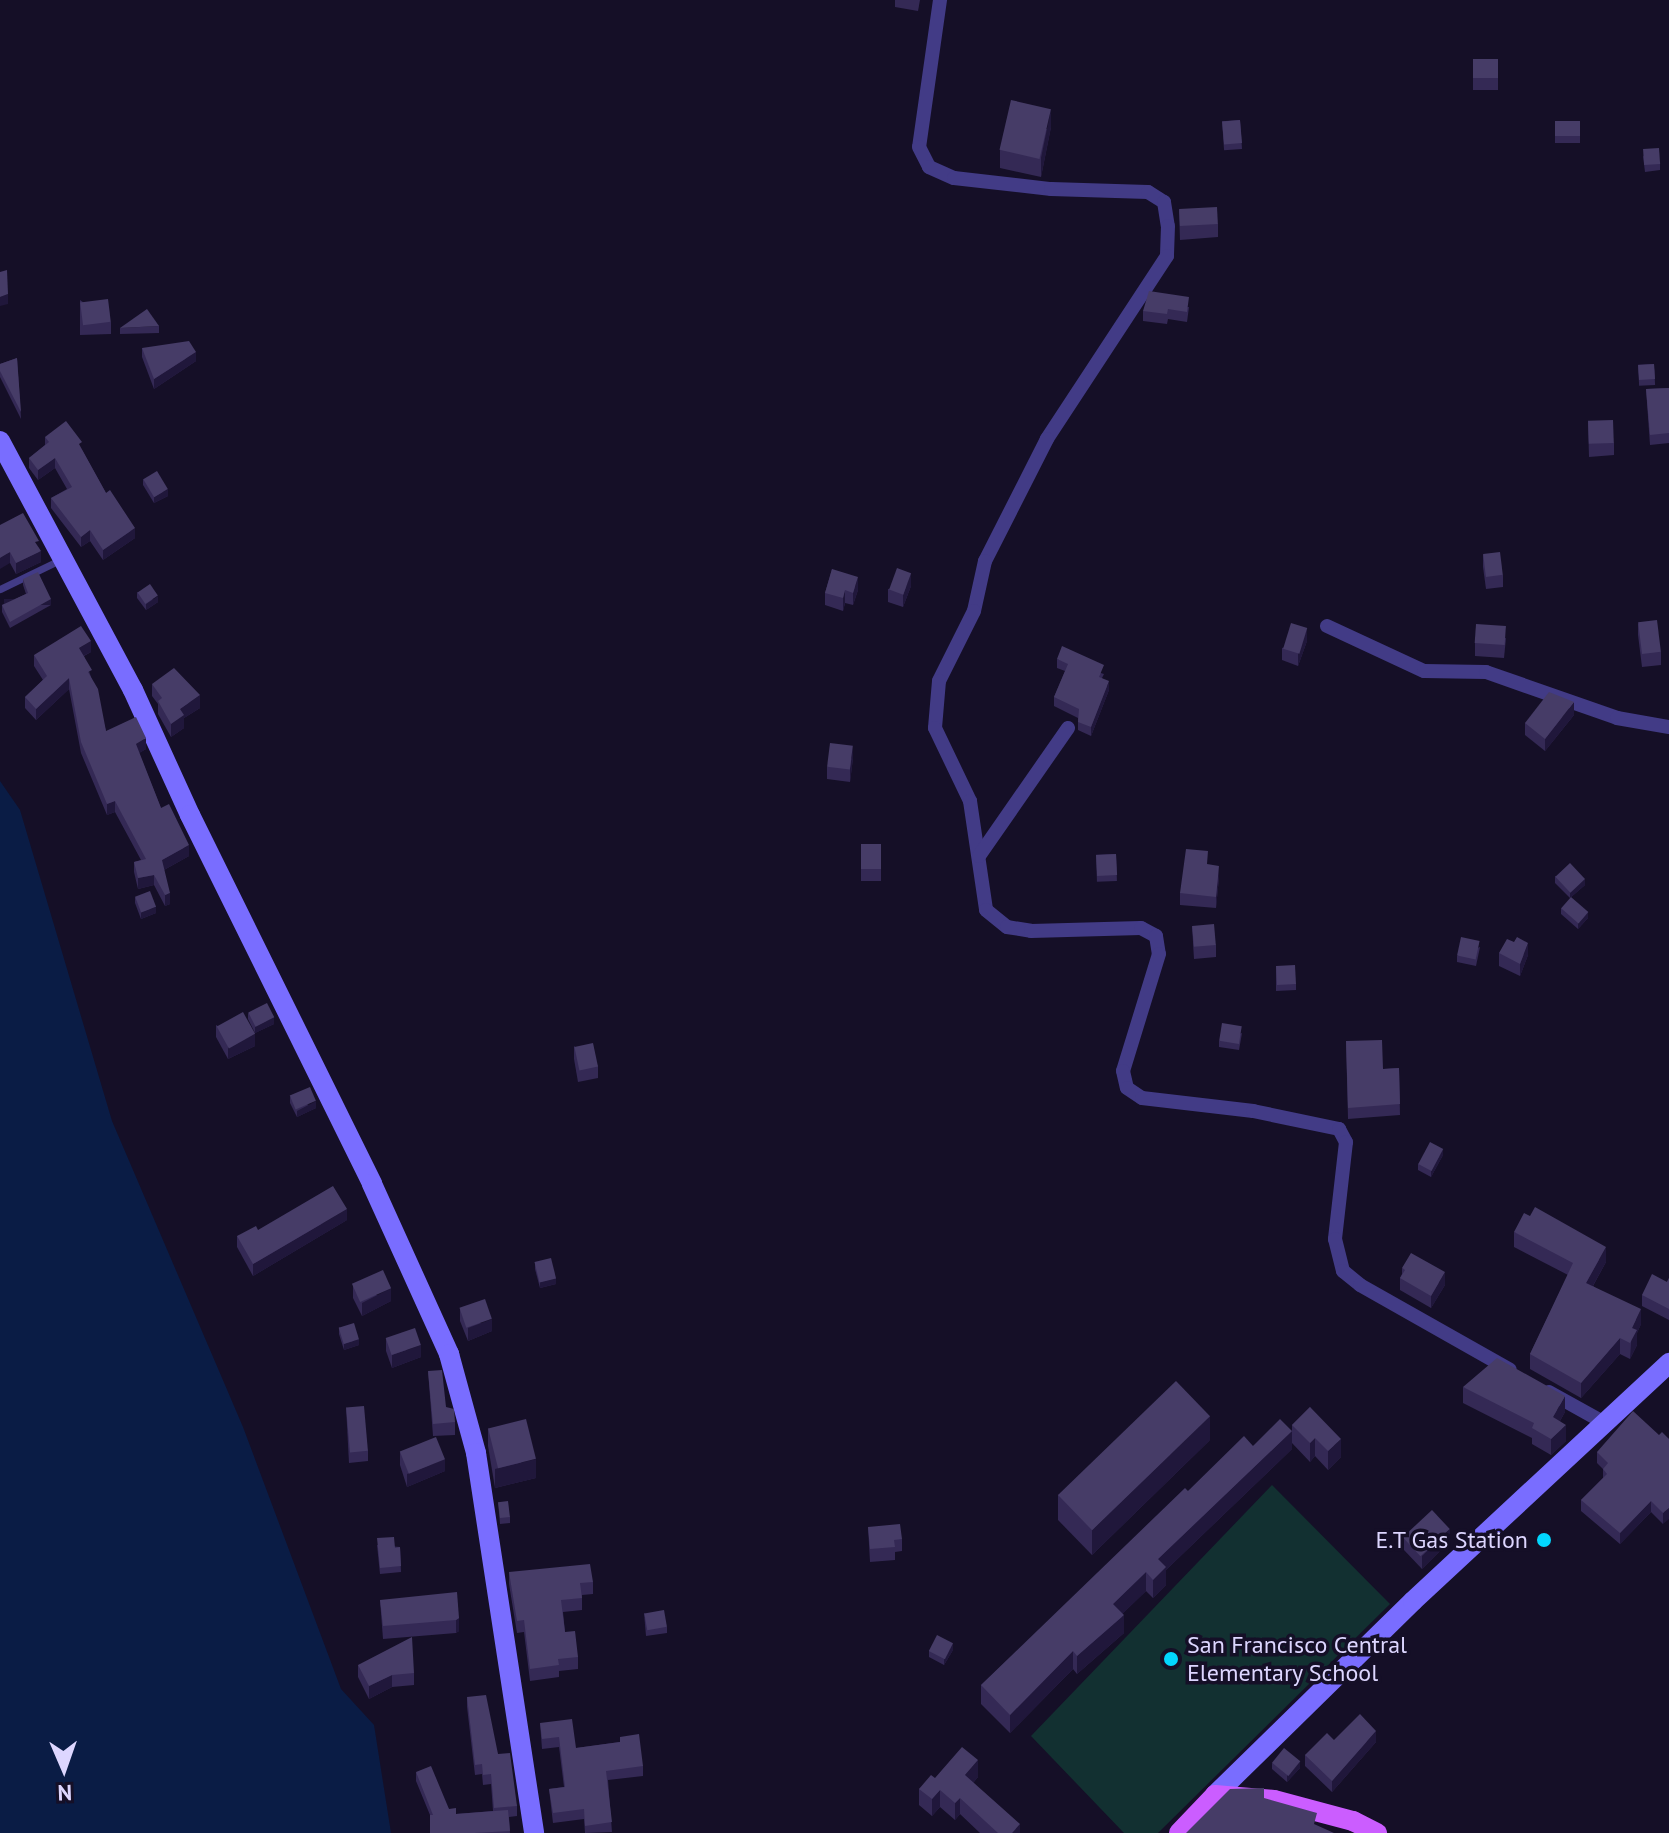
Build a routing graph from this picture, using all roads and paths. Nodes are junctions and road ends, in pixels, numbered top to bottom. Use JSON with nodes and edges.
{"nodes":[{"id":1,"x":940,"y":0,"type":"edge"},
{"id":2,"x":0,"y":441,"type":"edge"},
{"id":3,"x":64,"y":558,"type":"junction"},
{"id":4,"x":0,"y":589,"type":"edge"},
{"id":5,"x":1327,"y":626,"type":"dead end"},
{"id":6,"x":1669,"y":727,"type":"edge"},
{"id":7,"x":1068,"y":728,"type":"dead end"},
{"id":8,"x":979,"y":856,"type":"junction"},
{"id":9,"x":1669,"y":1363,"type":"edge"},
{"id":10,"x":1605,"y":1423,"type":"junction"},
{"id":11,"x":1215,"y":1795,"type":"junction"},
{"id":12,"x":534,"y":1833,"type":"edge"},
{"id":13,"x":1179,"y":1833,"type":"edge"},
{"id":14,"x":1377,"y":1833,"type":"edge"}],
"edges":[{"from":1,"to":8,"type":"street"},
{"from":2,"to":3,"type":"street"},
{"from":3,"to":4,"type":"lane"},
{"from":3,"to":12,"type":"street"},
{"from":5,"to":6,"type":"street"},
{"from":7,"to":8,"type":"street"},
{"from":8,"to":10,"type":"street"},
{"from":9,"to":10,"type":"street"},
{"from":10,"to":11,"type":"street"},
{"from":11,"to":13,"type":"main road"},
{"from":11,"to":14,"type":"main road"}]}
